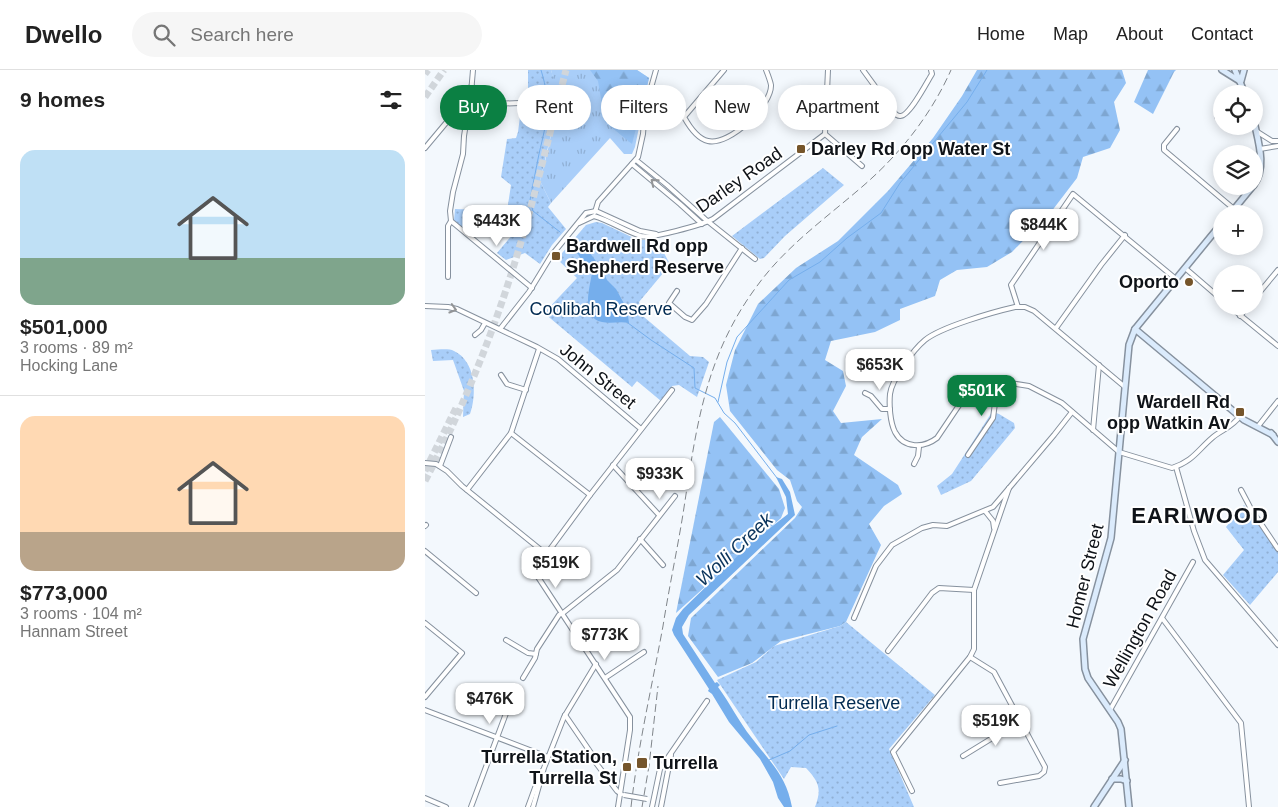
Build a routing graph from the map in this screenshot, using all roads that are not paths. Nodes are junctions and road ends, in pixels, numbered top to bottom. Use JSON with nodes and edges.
{"nodes":[{"id":1,"x":473,"y":70,"type":"edge"},
{"id":2,"x":656,"y":70,"type":"edge"},
{"id":3,"x":724,"y":70,"type":"edge"},
{"id":4,"x":766,"y":70,"type":"edge"},
{"id":5,"x":828,"y":70,"type":"edge"},
{"id":6,"x":863,"y":70,"type":"edge"},
{"id":7,"x":931,"y":70,"type":"edge"},
{"id":8,"x":1222,"y":70,"type":"edge"},
{"id":9,"x":1235,"y":70,"type":"edge"},
{"id":10,"x":1244,"y":70,"type":"edge"},
{"id":11,"x":1241,"y":81,"type":"junction"},
{"id":12,"x":472,"y":85,"type":"edge"},
{"id":13,"x":1242,"y":85,"type":"edge"},
{"id":14,"x":1177,"y":129,"type":"dead end"},
{"id":15,"x":440,"y":130,"type":"edge"},
{"id":16,"x":465,"y":130,"type":"edge"},
{"id":17,"x":825,"y":134,"type":"junction"},
{"id":18,"x":1262,"y":135,"type":"edge"},
{"id":19,"x":1278,"y":140,"type":"edge"},
{"id":20,"x":1277,"y":147,"type":"edge"},
{"id":21,"x":425,"y":148,"type":"edge"},
{"id":22,"x":1263,"y":149,"type":"edge"},
{"id":23,"x":635,"y":160,"type":"junction"},
{"id":24,"x":632,"y":164,"type":"junction"},
{"id":25,"x":862,"y":166,"type":"dead end"},
{"id":26,"x":1245,"y":195,"type":"edge"},
{"id":27,"x":1230,"y":205,"type":"edge"},
{"id":28,"x":1237,"y":205,"type":"edge"},
{"id":29,"x":596,"y":211,"type":"junction"},
{"id":30,"x":595,"y":216,"type":"junction"},
{"id":31,"x":451,"y":221,"type":"junction"},
{"id":32,"x":708,"y":221,"type":"junction"},
{"id":33,"x":579,"y":223,"type":"junction"},
{"id":34,"x":701,"y":224,"type":"junction"},
{"id":35,"x":1213,"y":234,"type":"edge"},
{"id":36,"x":656,"y":235,"type":"junction"},
{"id":37,"x":1125,"y":235,"type":"junction"},
{"id":38,"x":742,"y":248,"type":"junction"},
{"id":39,"x":755,"y":259,"type":"dead end"},
{"id":40,"x":1185,"y":268,"type":"junction"},
{"id":41,"x":1278,"y":270,"type":"edge"},
{"id":42,"x":449,"y":277,"type":"dead end"},
{"id":43,"x":1176,"y":279,"type":"junction"},
{"id":44,"x":532,"y":288,"type":"junction"},
{"id":45,"x":1263,"y":289,"type":"edge"},
{"id":46,"x":677,"y":291,"type":"dead end"},
{"id":47,"x":1213,"y":292,"type":"edge"},
{"id":48,"x":425,"y":306,"type":"edge"},
{"id":49,"x":1018,"y":307,"type":"junction"},
{"id":50,"x":1240,"y":316,"type":"edge"},
{"id":51,"x":485,"y":323,"type":"junction"},
{"id":52,"x":1056,"y":328,"type":"junction"},
{"id":53,"x":500,"y":329,"type":"junction"},
{"id":54,"x":1135,"y":329,"type":"junction"},
{"id":55,"x":475,"y":335,"type":"dead end"},
{"id":56,"x":1278,"y":346,"type":"edge"},
{"id":57,"x":539,"y":349,"type":"junction"},
{"id":58,"x":1099,"y":365,"type":"junction"},
{"id":59,"x":501,"y":375,"type":"dead end"},
{"id":60,"x":998,"y":380,"type":"junction"},
{"id":61,"x":1125,"y":387,"type":"junction"},
{"id":62,"x":526,"y":390,"type":"junction"},
{"id":63,"x":672,"y":390,"type":"dead end"},
{"id":64,"x":865,"y":393,"type":"dead end"},
{"id":65,"x":1278,"y":401,"type":"edge"},
{"id":66,"x":890,"y":409,"type":"junction"},
{"id":67,"x":1072,"y":412,"type":"junction"},
{"id":68,"x":1240,"y":416,"type":"junction"},
{"id":69,"x":1259,"y":425,"type":"junction"},
{"id":70,"x":641,"y":429,"type":"junction"},
{"id":71,"x":1093,"y":430,"type":"junction"},
{"id":72,"x":511,"y":433,"type":"junction"},
{"id":73,"x":1273,"y":435,"type":"junction"},
{"id":74,"x":451,"y":437,"type":"dead end"},
{"id":75,"x":1278,"y":442,"type":"edge"},
{"id":76,"x":919,"y":446,"type":"junction"},
{"id":77,"x":1119,"y":452,"type":"junction"},
{"id":78,"x":968,"y":455,"type":"dead end"},
{"id":79,"x":425,"y":464,"type":"edge"},
{"id":80,"x":914,"y":464,"type":"dead end"},
{"id":81,"x":613,"y":465,"type":"junction"},
{"id":82,"x":440,"y":466,"type":"junction"},
{"id":83,"x":1176,"y":467,"type":"junction"},
{"id":84,"x":1009,"y":488,"type":"junction"},
{"id":85,"x":467,"y":490,"type":"junction"},
{"id":86,"x":1241,"y":490,"type":"dead end"},
{"id":87,"x":590,"y":495,"type":"junction"},
{"id":88,"x":675,"y":496,"type":"dead end"},
{"id":89,"x":985,"y":511,"type":"junction"},
{"id":90,"x":659,"y":516,"type":"junction"},
{"id":91,"x":995,"y":530,"type":"junction"},
{"id":92,"x":640,"y":540,"type":"junction"},
{"id":93,"x":1278,"y":549,"type":"edge"},
{"id":94,"x":425,"y":551,"type":"edge"},
{"id":95,"x":546,"y":554,"type":"junction"},
{"id":96,"x":1193,"y":562,"type":"dead end"},
{"id":97,"x":663,"y":565,"type":"dead end"},
{"id":98,"x":974,"y":590,"type":"junction"},
{"id":99,"x":476,"y":593,"type":"dead end"},
{"id":100,"x":561,"y":614,"type":"junction"},
{"id":101,"x":854,"y":618,"type":"dead end"},
{"id":102,"x":1162,"y":618,"type":"junction"},
{"id":103,"x":425,"y":623,"type":"edge"},
{"id":104,"x":507,"y":640,"type":"dead end"},
{"id":105,"x":1278,"y":645,"type":"edge"},
{"id":106,"x":888,"y":650,"type":"dead end"},
{"id":107,"x":644,"y":652,"type":"dead end"},
{"id":108,"x":536,"y":654,"type":"junction"},
{"id":109,"x":970,"y":658,"type":"junction"},
{"id":110,"x":595,"y":664,"type":"junction"},
{"id":111,"x":523,"y":678,"type":"dead end"},
{"id":112,"x":605,"y":678,"type":"junction"},
{"id":113,"x":514,"y":692,"type":"dead end"},
{"id":114,"x":425,"y":698,"type":"edge"},
{"id":115,"x":707,"y":701,"type":"dead end"},
{"id":116,"x":425,"y":710,"type":"edge"},
{"id":117,"x":1111,"y":710,"type":"junction"},
{"id":118,"x":565,"y":715,"type":"junction"},
{"id":119,"x":1020,"y":721,"type":"junction"},
{"id":120,"x":497,"y":738,"type":"junction"},
{"id":121,"x":671,"y":753,"type":"junction"},
{"id":122,"x":963,"y":756,"type":"dead end"},
{"id":123,"x":548,"y":757,"type":"junction"},
{"id":124,"x":1125,"y":760,"type":"junction"},
{"id":125,"x":545,"y":768,"type":"junction"},
{"id":126,"x":1113,"y":778,"type":"junction"},
{"id":127,"x":1127,"y":781,"type":"junction"},
{"id":128,"x":999,"y":783,"type":"dead end"},
{"id":129,"x":912,"y":791,"type":"dead end"},
{"id":130,"x":622,"y":794,"type":"junction"},
{"id":131,"x":425,"y":798,"type":"edge"},
{"id":132,"x":653,"y":800,"type":"junction"},
{"id":133,"x":535,"y":806,"type":"edge"},
{"id":134,"x":446,"y":807,"type":"edge"},
{"id":135,"x":471,"y":807,"type":"edge"},
{"id":136,"x":528,"y":807,"type":"edge"},
{"id":137,"x":617,"y":807,"type":"edge"},
{"id":138,"x":652,"y":807,"type":"edge"},
{"id":139,"x":661,"y":807,"type":"edge"},
{"id":140,"x":1093,"y":807,"type":"edge"},
{"id":141,"x":1129,"y":807,"type":"edge"},
{"id":142,"x":1249,"y":807,"type":"edge"}],
"edges":[{"from":1,"to":12,"type":"street"},
{"from":2,"to":23,"type":"street"},
{"from":3,"to":4,"type":"street"},
{"from":5,"to":17,"type":"street"},
{"from":6,"to":7,"type":"street"},
{"from":8,"to":11,"type":"main road"},
{"from":9,"to":11,"type":"main road"},
{"from":10,"to":11,"type":"main road"},
{"from":11,"to":13,"type":"main road"},
{"from":14,"to":27,"type":"street"},
{"from":15,"to":21,"type":"street"},
{"from":16,"to":31,"type":"street"},
{"from":17,"to":25,"type":"street"},
{"from":17,"to":32,"type":"street","name":"Darley Road"},
{"from":18,"to":19,"type":"street"},
{"from":20,"to":22,"type":"street"},
{"from":23,"to":24,"type":"street"},
{"from":23,"to":32,"type":"street"},
{"from":24,"to":29,"type":"street"},
{"from":34,"to":24,"type":"street","one_way":true},
{"from":26,"to":28,"type":"main road"},
{"from":29,"to":30,"type":"street"},
{"from":29,"to":33,"type":"street"},
{"from":29,"to":36,"type":"street"},
{"from":30,"to":33,"type":"street"},
{"from":30,"to":36,"type":"street","name":"Darley Road"},
{"from":31,"to":42,"type":"street"},
{"from":31,"to":44,"type":"street"},
{"from":32,"to":34,"type":"street","name":"Darley Road"},
{"from":32,"to":38,"type":"street"},
{"from":33,"to":44,"type":"street"},
{"from":34,"to":36,"type":"street","name":"Darley Road"},
{"from":35,"to":40,"type":"main road","name":"Homer Street"},
{"from":37,"to":43,"type":"street"},
{"from":37,"to":49,"type":"street"},
{"from":37,"to":52,"type":"street"},
{"from":38,"to":39,"type":"street"},
{"from":38,"to":46,"type":"street"},
{"from":40,"to":43,"type":"main road","name":"Homer Street"},
{"from":40,"to":47,"type":"street"},
{"from":41,"to":45,"type":"street"},
{"from":43,"to":54,"type":"main road","name":"Homer Street"},
{"from":44,"to":53,"type":"street"},
{"from":48,"to":51,"type":"street","name":"John Street","one_way":true},
{"from":49,"to":52,"type":"street"},
{"from":49,"to":66,"type":"street"},
{"from":50,"to":56,"type":"street"},
{"from":51,"to":53,"type":"street","name":"John Street"},
{"from":51,"to":55,"type":"street"},
{"from":52,"to":58,"type":"street"},
{"from":53,"to":57,"type":"street","name":"John Street"},
{"from":54,"to":61,"type":"main road","name":"Homer Street"},
{"from":54,"to":68,"type":"main road"},
{"from":57,"to":62,"type":"street"},
{"from":57,"to":70,"type":"street","name":"John Street"},
{"from":58,"to":61,"type":"street"},
{"from":58,"to":71,"type":"street"},
{"from":59,"to":62,"type":"street"},
{"from":60,"to":67,"type":"street"},
{"from":60,"to":76,"type":"street"},
{"from":60,"to":78,"type":"street"},
{"from":61,"to":77,"type":"main road","name":"Homer Street"},
{"from":62,"to":72,"type":"street"},
{"from":63,"to":70,"type":"street"},
{"from":64,"to":66,"type":"street"},
{"from":65,"to":69,"type":"street"},
{"from":66,"to":76,"type":"street"},
{"from":67,"to":71,"type":"street"},
{"from":67,"to":84,"type":"street"},
{"from":68,"to":69,"type":"main road"},
{"from":68,"to":73,"type":"main road"},
{"from":68,"to":83,"type":"street"},
{"from":69,"to":73,"type":"main road"},
{"from":70,"to":81,"type":"street"},
{"from":71,"to":77,"type":"street"},
{"from":72,"to":85,"type":"street"},
{"from":72,"to":87,"type":"street"},
{"from":73,"to":75,"type":"main road"},
{"from":74,"to":82,"type":"street"},
{"from":76,"to":80,"type":"street"},
{"from":77,"to":83,"type":"street"},
{"from":77,"to":117,"type":"main road","name":"Homer Street"},
{"from":79,"to":82,"type":"street"},
{"from":81,"to":87,"type":"street"},
{"from":81,"to":90,"type":"street"},
{"from":82,"to":85,"type":"street"},
{"from":83,"to":105,"type":"street"},
{"from":84,"to":89,"type":"street"},
{"from":84,"to":91,"type":"street"},
{"from":85,"to":95,"type":"street"},
{"from":86,"to":93,"type":"street"},
{"from":87,"to":95,"type":"street"},
{"from":88,"to":90,"type":"street"},
{"from":89,"to":91,"type":"street"},
{"from":89,"to":101,"type":"street"},
{"from":90,"to":92,"type":"street"},
{"from":91,"to":98,"type":"street"},
{"from":92,"to":97,"type":"street"},
{"from":92,"to":100,"type":"street"},
{"from":94,"to":99,"type":"street"},
{"from":95,"to":100,"type":"street"},
{"from":96,"to":102,"type":"street","name":"Wellington Road"},
{"from":98,"to":106,"type":"street"},
{"from":98,"to":109,"type":"street"},
{"from":100,"to":108,"type":"street"},
{"from":100,"to":110,"type":"street"},
{"from":102,"to":117,"type":"street","name":"Wellington Road"},
{"from":102,"to":142,"type":"street"},
{"from":103,"to":114,"type":"street"},
{"from":104,"to":108,"type":"street"},
{"from":107,"to":112,"type":"street"},
{"from":108,"to":111,"type":"street"},
{"from":109,"to":119,"type":"street"},
{"from":109,"to":129,"type":"street"},
{"from":110,"to":112,"type":"street"},
{"from":110,"to":118,"type":"street"},
{"from":112,"to":130,"type":"street"},
{"from":113,"to":120,"type":"street"},
{"from":115,"to":121,"type":"street"},
{"from":116,"to":120,"type":"street"},
{"from":117,"to":124,"type":"main road","name":"Homer Street"},
{"from":118,"to":123,"type":"street"},
{"from":118,"to":130,"type":"street"},
{"from":119,"to":122,"type":"street"},
{"from":119,"to":128,"type":"street"},
{"from":120,"to":123,"type":"street"},
{"from":120,"to":135,"type":"street"},
{"from":121,"to":132,"type":"street"},
{"from":121,"to":139,"type":"street"},
{"from":123,"to":125,"type":"street"},
{"from":124,"to":126,"type":"main road"},
{"from":124,"to":127,"type":"main road","name":"Homer Street"},
{"from":125,"to":133,"type":"street"},
{"from":125,"to":136,"type":"street"},
{"from":126,"to":127,"type":"main road"},
{"from":126,"to":140,"type":"main road"},
{"from":127,"to":141,"type":"main road","name":"Homer Street"},
{"from":130,"to":132,"type":"street","bridge":true},
{"from":130,"to":137,"type":"street"},
{"from":131,"to":134,"type":"street"},
{"from":132,"to":138,"type":"street"}]}
